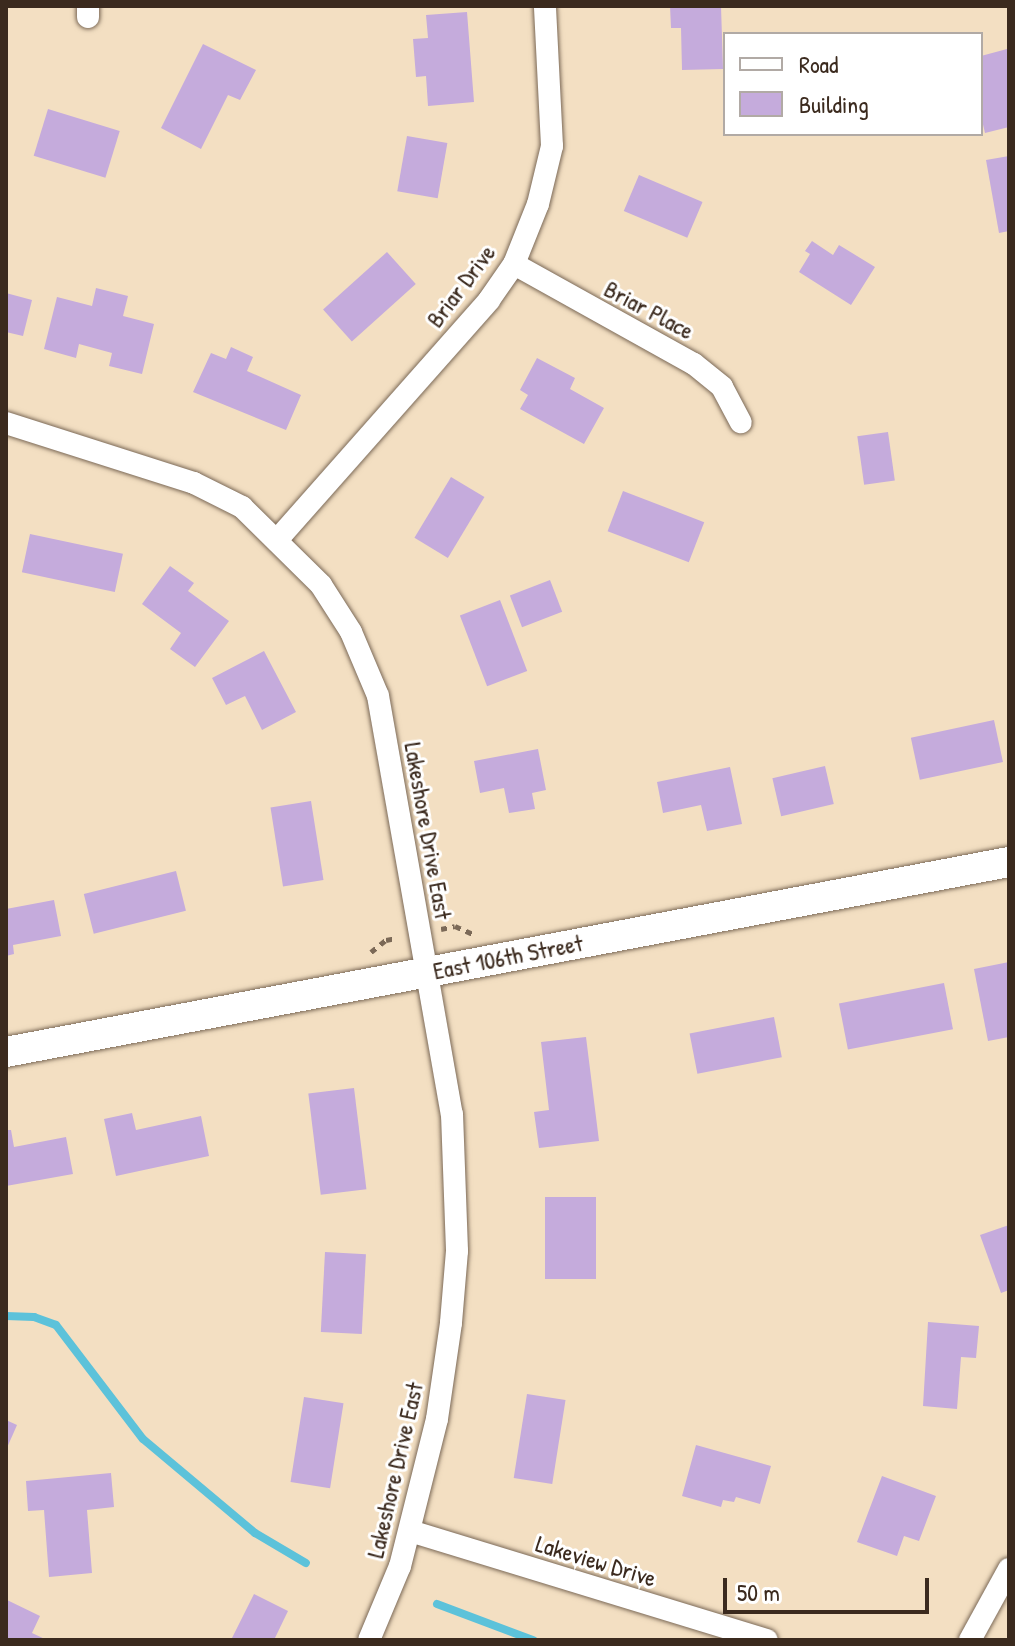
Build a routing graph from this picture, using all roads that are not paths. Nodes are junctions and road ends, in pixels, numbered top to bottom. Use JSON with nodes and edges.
{"nodes":[{"id":1,"x":545,"y":6,"type":"edge"},
{"id":2,"x":514,"y":264,"type":"junction"},
{"id":3,"x":741,"y":422,"type":"dead end"},
{"id":4,"x":6,"y":423,"type":"edge"},
{"id":5,"x":277,"y":540,"type":"junction"},
{"id":6,"x":1009,"y":862,"type":"edge"},
{"id":7,"x":427,"y":972,"type":"junction"},
{"id":8,"x":6,"y":1052,"type":"edge"},
{"id":9,"x":410,"y":1531,"type":"junction"},
{"id":10,"x":1009,"y":1569,"type":"edge"},
{"id":11,"x":369,"y":1640,"type":"edge"},
{"id":12,"x":767,"y":1640,"type":"edge"},
{"id":13,"x":970,"y":1640,"type":"edge"}],
"edges":[{"from":1,"to":2,"type":"street","name":"Briar Drive"},
{"from":2,"to":3,"type":"street","name":"Briar Place"},
{"from":2,"to":5,"type":"street","name":"Briar Drive"},
{"from":4,"to":5,"type":"street","name":"Lakeshore Drive East"},
{"from":5,"to":7,"type":"street","name":"Lakeshore Drive East"},
{"from":6,"to":7,"type":"street","name":"East 106th Street"},
{"from":7,"to":8,"type":"street","name":"East 106th Street"},
{"from":7,"to":9,"type":"street","name":"Lakeshore Drive East"},
{"from":9,"to":11,"type":"street","name":"Lakeshore Drive East"},
{"from":9,"to":12,"type":"street","name":"Lakeview Drive"},
{"from":10,"to":13,"type":"street"}]}
